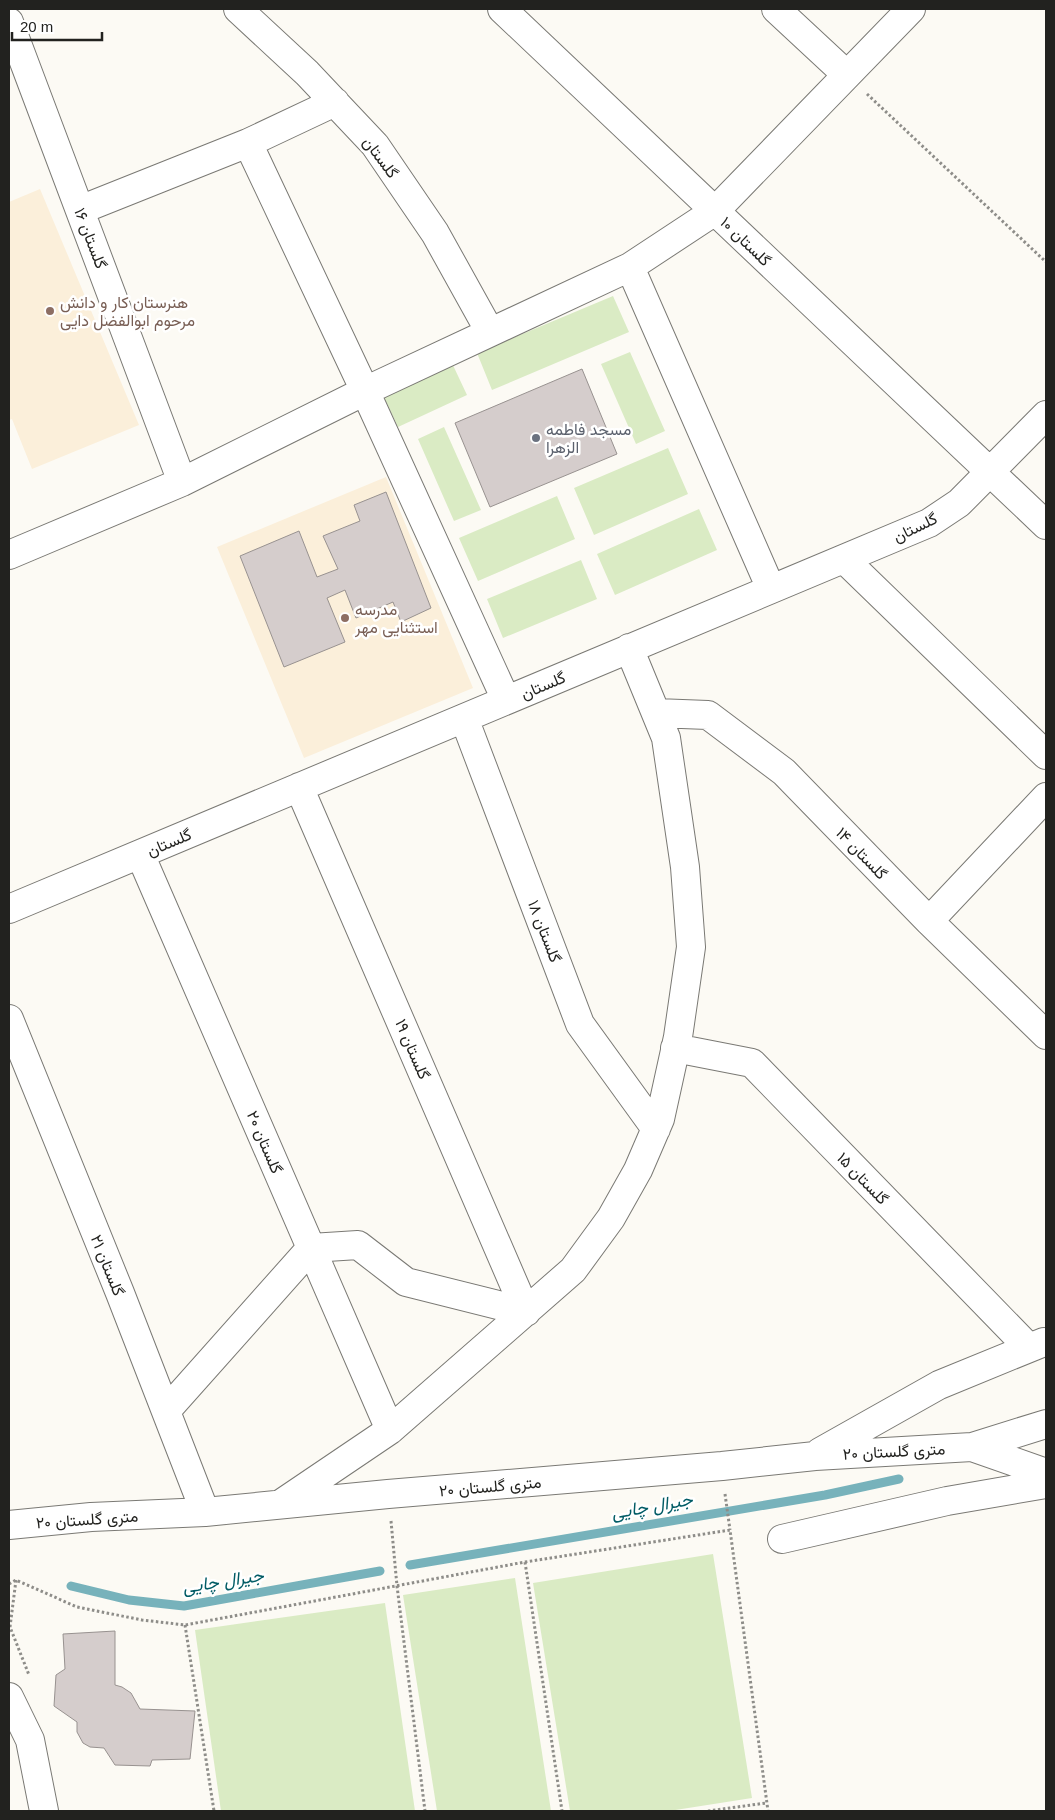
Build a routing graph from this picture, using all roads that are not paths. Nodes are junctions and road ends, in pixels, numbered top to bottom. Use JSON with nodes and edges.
{"nodes":[{"id":1,"x":238,"y":9,"type":"edge"},
{"id":2,"x":502,"y":9,"type":"edge"},
{"id":3,"x":776,"y":9,"type":"edge"},
{"id":4,"x":911,"y":9,"type":"edge"},
{"id":5,"x":9,"y":22,"type":"edge"},
{"id":6,"x":847,"y":75,"type":"junction"},
{"id":7,"x":334,"y":102,"type":"junction"},
{"id":8,"x":248,"y":143,"type":"junction"},
{"id":9,"x":80,"y":210,"type":"junction"},
{"id":10,"x":715,"y":211,"type":"junction"},
{"id":11,"x":630,"y":267,"type":"junction"},
{"id":12,"x":490,"y":332,"type":"junction"},
{"id":13,"x":365,"y":391,"type":"junction"},
{"id":14,"x":1046,"y":415,"type":"edge"},
{"id":15,"x":990,"y":473,"type":"junction"},
{"id":16,"x":182,"y":482,"type":"junction"},
{"id":17,"x":1046,"y":525,"type":"edge"},
{"id":18,"x":9,"y":555,"type":"edge"},
{"id":19,"x":844,"y":558,"type":"junction"},
{"id":20,"x":771,"y":589,"type":"junction"},
{"id":21,"x":629,"y":648,"type":"junction"},
{"id":22,"x":506,"y":700,"type":"junction"},
{"id":23,"x":656,"y":713,"type":"junction"},
{"id":24,"x":464,"y":718,"type":"junction"},
{"id":25,"x":1046,"y":755,"type":"edge"},
{"id":26,"x":299,"y":787,"type":"junction"},
{"id":27,"x":1046,"y":797,"type":"edge"},
{"id":28,"x":140,"y":854,"type":"junction"},
{"id":29,"x":9,"y":909,"type":"edge"},
{"id":30,"x":928,"y":922,"type":"junction"},
{"id":31,"x":9,"y":1020,"type":"edge"},
{"id":32,"x":1046,"y":1035,"type":"edge"},
{"id":33,"x":676,"y":1048,"type":"junction"},
{"id":34,"x":656,"y":1128,"type":"junction"},
{"id":35,"x":311,"y":1248,"type":"junction"},
{"id":36,"x":526,"y":1312,"type":"junction"},
{"id":37,"x":1037,"y":1345,"type":"edge"},
{"id":38,"x":166,"y":1412,"type":"junction"},
{"id":39,"x":1046,"y":1424,"type":"edge"},
{"id":40,"x":390,"y":1430,"type":"junction"},
{"id":41,"x":972,"y":1447,"type":"junction"},
{"id":42,"x":815,"y":1456,"type":"junction"},
{"id":43,"x":1046,"y":1473,"type":"edge"},
{"id":44,"x":1046,"y":1484,"type":"edge"},
{"id":45,"x":280,"y":1505,"type":"junction"},
{"id":46,"x":205,"y":1512,"type":"junction"},
{"id":47,"x":9,"y":1525,"type":"edge"},
{"id":48,"x":782,"y":1539,"type":"dead end"},
{"id":49,"x":9,"y":1697,"type":"edge"},
{"id":50,"x":44,"y":1811,"type":"edge"}],
"edges":[{"from":1,"to":7,"type":"street","name":"گلستان"},
{"from":2,"to":10,"type":"street","name":"گلستان ۱۰"},
{"from":3,"to":6,"type":"street"},
{"from":4,"to":6,"type":"street"},
{"from":5,"to":9,"type":"street","name":"گلستان ۱۶"},
{"from":6,"to":10,"type":"street"},
{"from":7,"to":8,"type":"street"},
{"from":7,"to":12,"type":"street","name":"گلستان"},
{"from":8,"to":9,"type":"street"},
{"from":8,"to":13,"type":"street"},
{"from":9,"to":16,"type":"street","name":"گلستان ۱۶"},
{"from":10,"to":11,"type":"street"},
{"from":10,"to":15,"type":"street","name":"گلستان ۱۰"},
{"from":11,"to":12,"type":"street"},
{"from":11,"to":20,"type":"street"},
{"from":12,"to":13,"type":"street"},
{"from":13,"to":16,"type":"street"},
{"from":13,"to":22,"type":"street"},
{"from":14,"to":15,"type":"street","name":"گلستان"},
{"from":15,"to":17,"type":"street","name":"گلستان ۱۰"},
{"from":15,"to":19,"type":"street","name":"گلستان"},
{"from":16,"to":18,"type":"street"},
{"from":19,"to":20,"type":"street","name":"گلستان"},
{"from":19,"to":25,"type":"street"},
{"from":20,"to":21,"type":"street","name":"گلستان"},
{"from":21,"to":22,"type":"street","name":"گلستان"},
{"from":21,"to":23,"type":"street"},
{"from":22,"to":24,"type":"street","name":"گلستان"},
{"from":23,"to":30,"type":"street","name":"گلستان ۱۴"},
{"from":23,"to":33,"type":"street"},
{"from":24,"to":26,"type":"street","name":"گلستان"},
{"from":24,"to":34,"type":"street","name":"گلستان ۱۸"},
{"from":26,"to":28,"type":"street","name":"گلستان"},
{"from":26,"to":36,"type":"street","name":"گلستان ۱۹"},
{"from":27,"to":30,"type":"street"},
{"from":28,"to":29,"type":"street","name":"گلستان"},
{"from":28,"to":35,"type":"street","name":"گلستان ۲۰"},
{"from":30,"to":32,"type":"street","name":"گلستان ۱۴"},
{"from":31,"to":38,"type":"street","name":"گلستان ۲۱"},
{"from":33,"to":34,"type":"street"},
{"from":33,"to":37,"type":"street","name":"گلستان ۱۵"},
{"from":34,"to":36,"type":"street"},
{"from":35,"to":36,"type":"street"},
{"from":35,"to":38,"type":"street"},
{"from":35,"to":40,"type":"street","name":"گلستان ۲۰"},
{"from":36,"to":40,"type":"street"},
{"from":37,"to":42,"type":"street"},
{"from":38,"to":46,"type":"street","name":"گلستان ۲۱"},
{"from":39,"to":41,"type":"street","name":"۲۰ متری گلستان"},
{"from":40,"to":45,"type":"street"},
{"from":41,"to":42,"type":"street","name":"۲۰ متری گلستان"},
{"from":41,"to":43,"type":"street","name":"۲۰ متری گلستان"},
{"from":42,"to":45,"type":"street","name":"۲۰ متری گلستان"},
{"from":44,"to":48,"type":"street"},
{"from":45,"to":46,"type":"street","name":"۲۰ متری گلستان"},
{"from":46,"to":47,"type":"street","name":"۲۰ متری گلستان"},
{"from":49,"to":50,"type":"street"}]}
